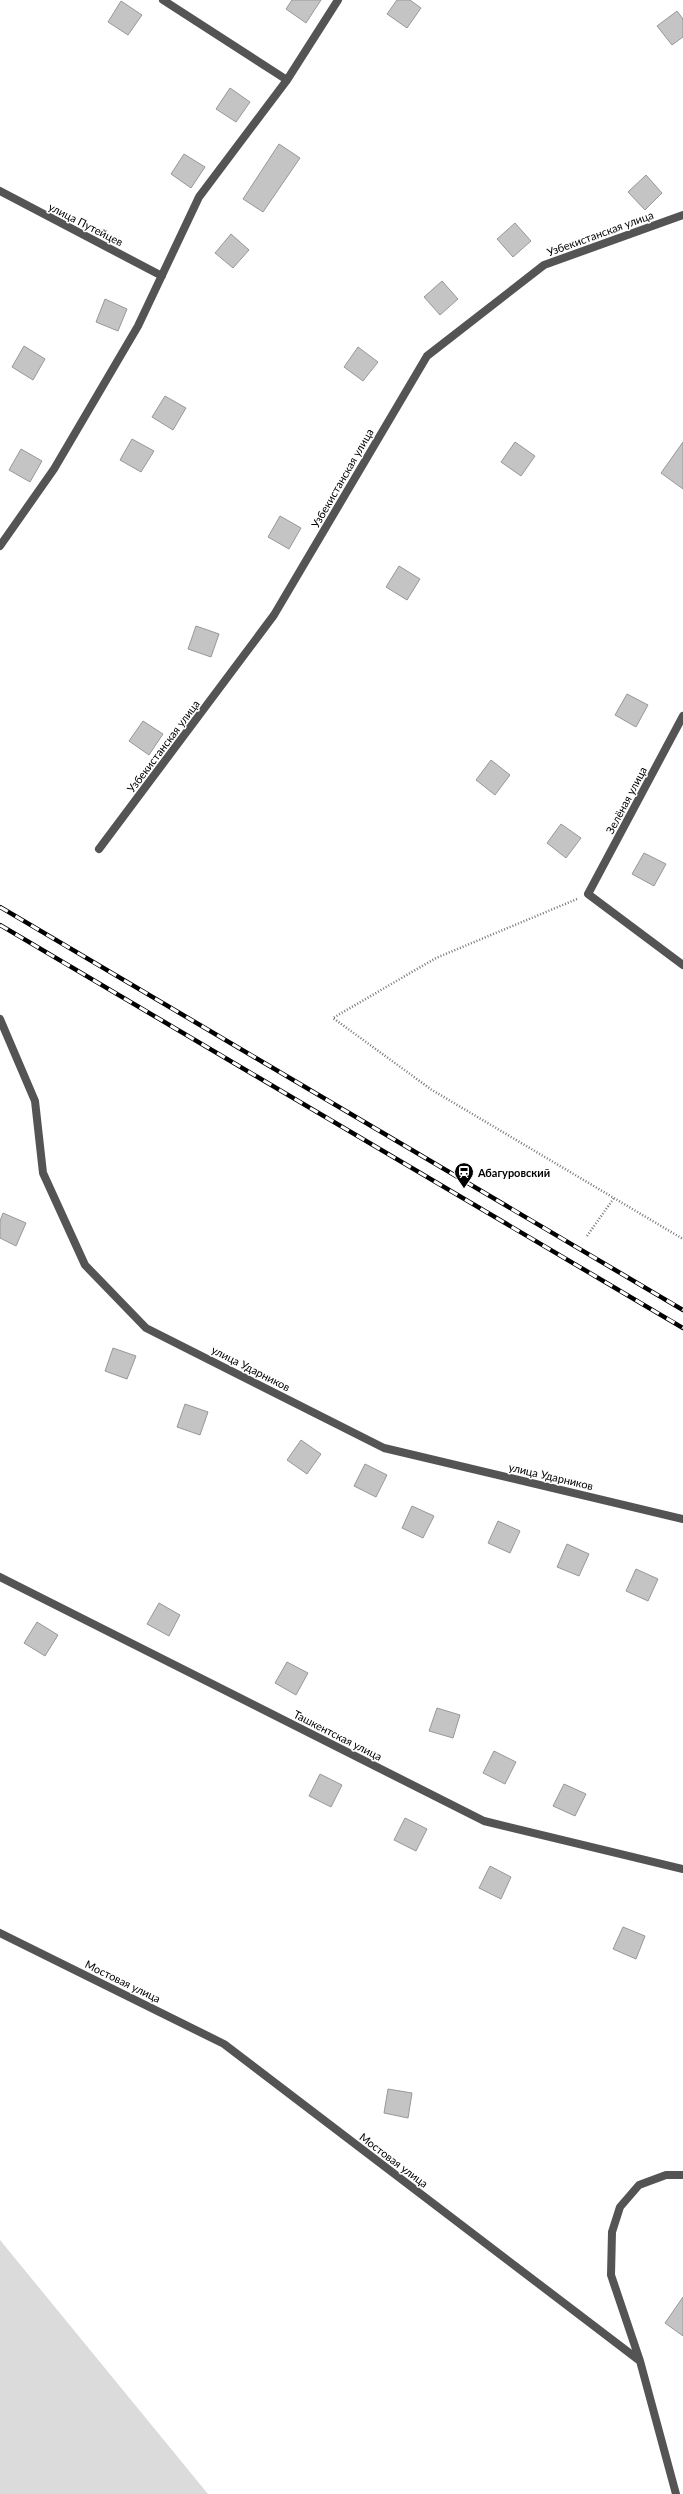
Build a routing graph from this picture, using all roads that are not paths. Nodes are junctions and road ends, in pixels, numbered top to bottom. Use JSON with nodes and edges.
{"nodes":[{"id":1,"x":163,"y":0,"type":"edge"},
{"id":2,"x":338,"y":0,"type":"edge"},
{"id":3,"x":287,"y":80,"type":"junction"},
{"id":4,"x":0,"y":190,"type":"edge"},
{"id":5,"x":683,"y":215,"type":"edge"},
{"id":6,"x":162,"y":276,"type":"junction"},
{"id":7,"x":0,"y":546,"type":"edge"},
{"id":8,"x":683,"y":716,"type":"edge"},
{"id":9,"x":99,"y":849,"type":"dead end"},
{"id":10,"x":683,"y":965,"type":"edge"},
{"id":11,"x":0,"y":1019,"type":"edge"},
{"id":12,"x":683,"y":1519,"type":"edge"},
{"id":13,"x":0,"y":1577,"type":"edge"},
{"id":14,"x":683,"y":1869,"type":"edge"},
{"id":15,"x":0,"y":1933,"type":"edge"},
{"id":16,"x":683,"y":2175,"type":"edge"},
{"id":17,"x":640,"y":2361,"type":"junction"},
{"id":18,"x":676,"y":2494,"type":"edge"}],
"edges":[{"from":1,"to":3,"type":"street"},
{"from":2,"to":3,"type":"street"},
{"from":3,"to":6,"type":"street"},
{"from":4,"to":6,"type":"street","name":"улица Путейцев"},
{"from":5,"to":9,"type":"street","name":"Узбекистанская улица"},
{"from":6,"to":7,"type":"street"},
{"from":8,"to":10,"type":"street","name":"Зелёная улица"},
{"from":11,"to":12,"type":"street","name":"улица Ударников"},
{"from":13,"to":14,"type":"street","name":"Ташкентская улица"},
{"from":15,"to":17,"type":"street","name":"Мостовая улица"},
{"from":16,"to":17,"type":"street"},
{"from":17,"to":18,"type":"street"}]}
